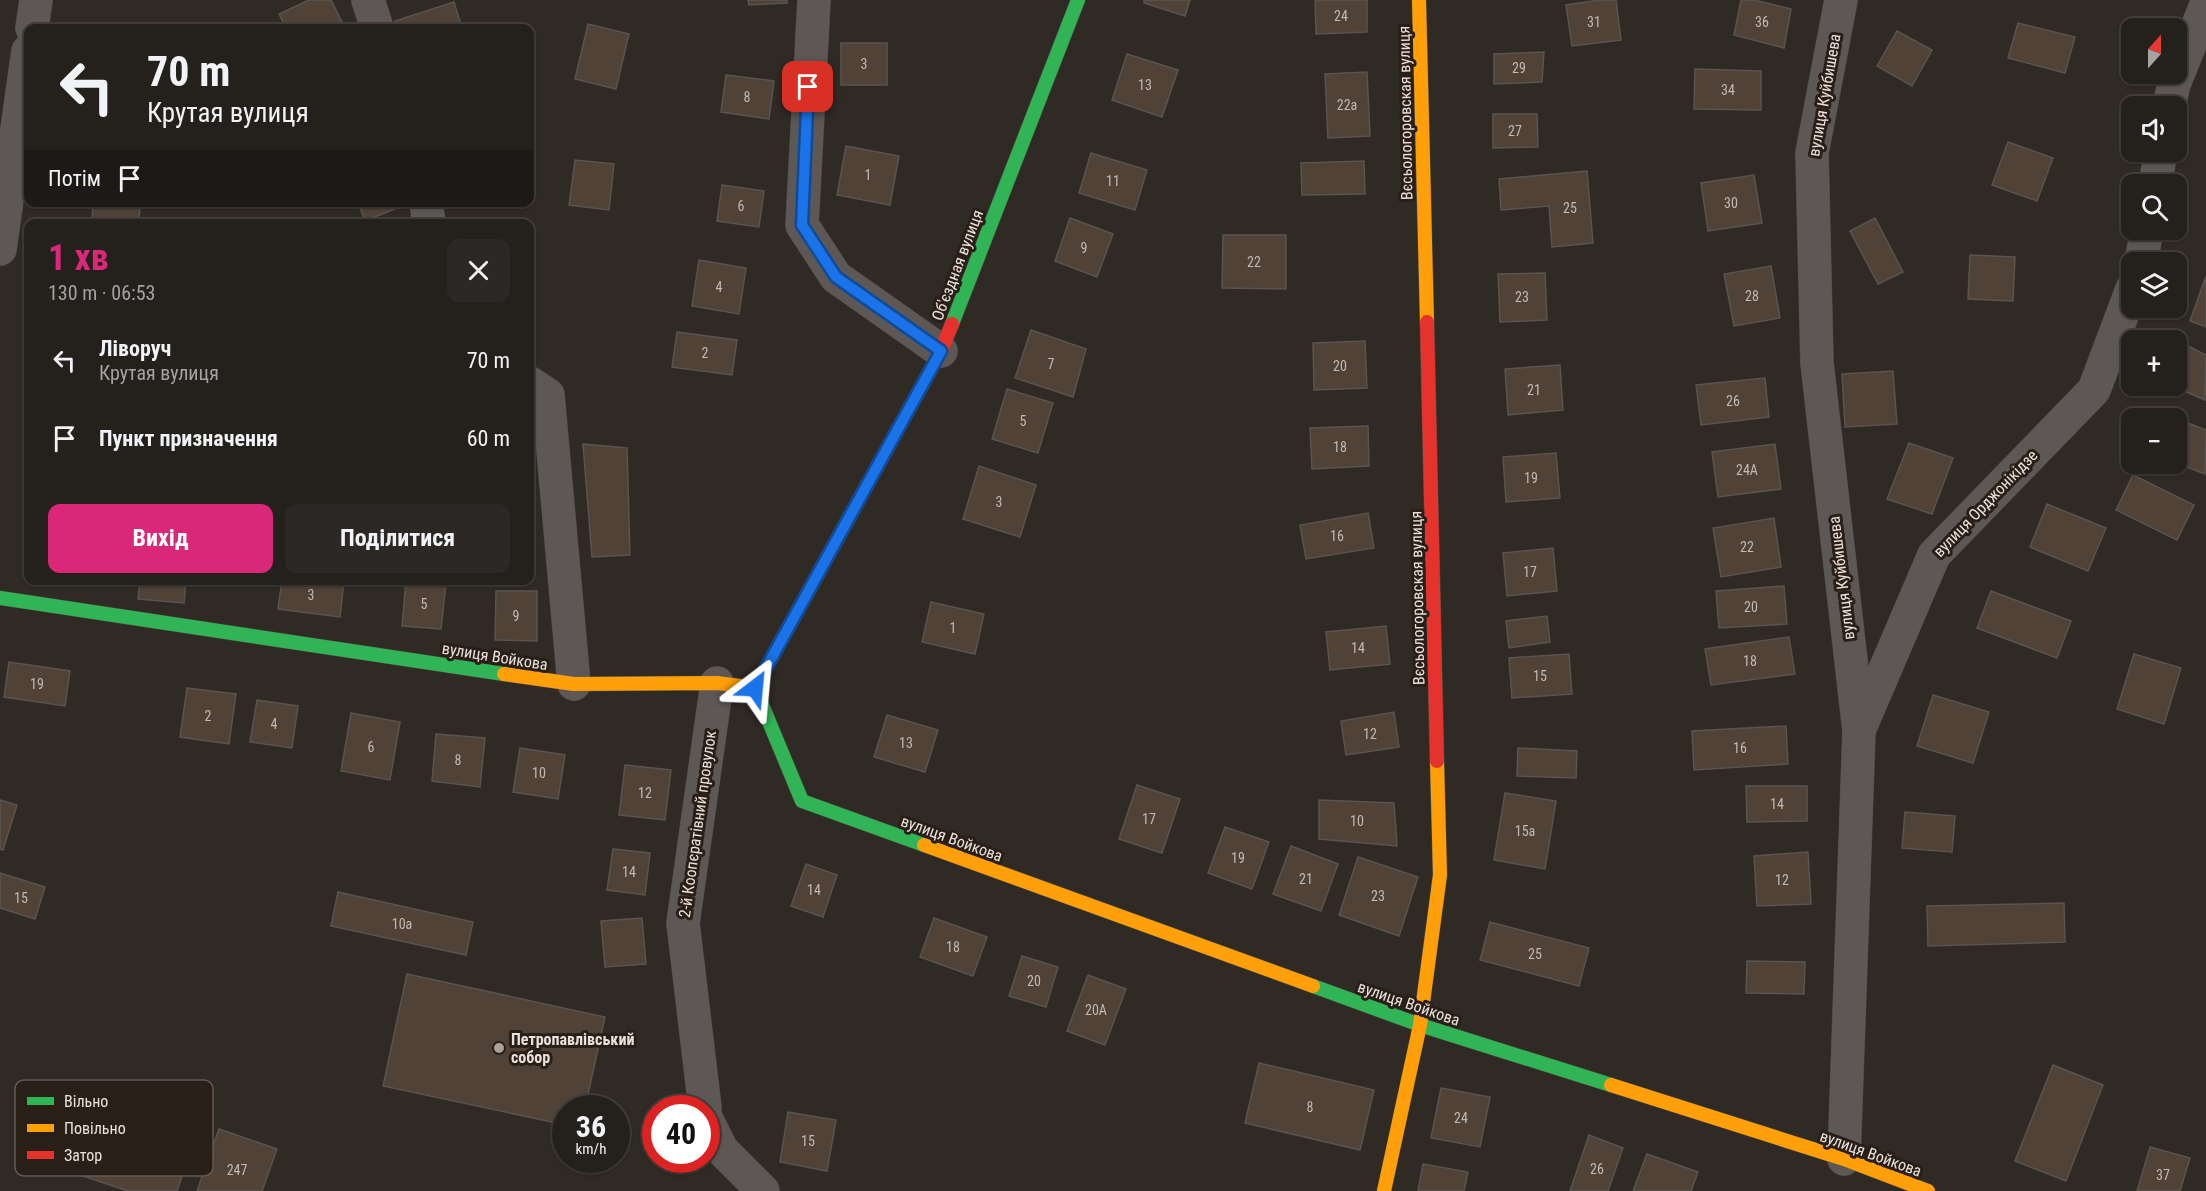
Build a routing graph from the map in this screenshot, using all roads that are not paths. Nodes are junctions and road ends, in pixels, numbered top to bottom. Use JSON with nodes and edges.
{"nodes":[{"id":1,"x":36,"y":0,"type":"edge"},
{"id":2,"x":368,"y":0,"type":"edge"},
{"id":3,"x":814,"y":0,"type":"edge"},
{"id":4,"x":1078,"y":0,"type":"edge"},
{"id":5,"x":1419,"y":0,"type":"edge"},
{"id":6,"x":1841,"y":0,"type":"edge"},
{"id":7,"x":2206,"y":5,"type":"edge"},
{"id":8,"x":33,"y":24,"type":"edge"},
{"id":9,"x":376,"y":24,"type":"edge"},
{"id":10,"x":24,"y":79,"type":"edge"},
{"id":11,"x":2171,"y":96,"type":"edge"},
{"id":12,"x":0,"y":249,"type":"edge"},
{"id":13,"x":2121,"y":318,"type":"edge"},
{"id":14,"x":941,"y":351,"type":"junction"},
{"id":15,"x":534,"y":386,"type":"edge"},
{"id":16,"x":0,"y":598,"type":"edge"},
{"id":17,"x":717,"y":683,"type":"junction"},
{"id":18,"x":574,"y":684,"type":"junction"},
{"id":19,"x":755,"y":688,"type":"junction"},
{"id":20,"x":1859,"y":731,"type":"junction"},
{"id":21,"x":1420,"y":1025,"type":"junction"},
{"id":22,"x":703,"y":1095,"type":"edge"},
{"id":23,"x":720,"y":1146,"type":"edge"},
{"id":24,"x":1844,"y":1159,"type":"junction"},
{"id":25,"x":1921,"y":1190,"type":"edge"},
{"id":26,"x":763,"y":1191,"type":"edge"},
{"id":27,"x":1384,"y":1191,"type":"edge"}],
"edges":[{"from":1,"to":8,"type":"street"},
{"from":2,"to":9,"type":"street"},
{"from":3,"to":14,"type":"street"},
{"from":4,"to":14,"type":"street","name":"Об'єздная вулиця"},
{"from":5,"to":21,"type":"street","name":"Вєсьологоровская вулиця"},
{"from":6,"to":20,"type":"street","name":"вулиця Куйбишева"},
{"from":7,"to":11,"type":"street"},
{"from":10,"to":12,"type":"street"},
{"from":13,"to":20,"type":"street","name":"вулиця Орджонікідзе"},
{"from":14,"to":19,"type":"street","name":"Об'єздная вулиця"},
{"from":15,"to":18,"type":"street"},
{"from":16,"to":18,"type":"street","name":"вулиця Войкова"},
{"from":17,"to":18,"type":"street","name":"вулиця Войкова"},
{"from":17,"to":19,"type":"street","name":"вулиця Войкова"},
{"from":17,"to":22,"type":"street","name":"2-й Коопєратівний провулок"},
{"from":19,"to":21,"type":"street","name":"вулиця Войкова"},
{"from":20,"to":24,"type":"street","name":"вулиця Куйбишева"},
{"from":21,"to":24,"type":"street","name":"вулиця Войкова"},
{"from":21,"to":27,"type":"street","name":"Вєсьологоровская вулиця"},
{"from":23,"to":26,"type":"street"},
{"from":24,"to":25,"type":"street","name":"вулиця Войкова"}]}
